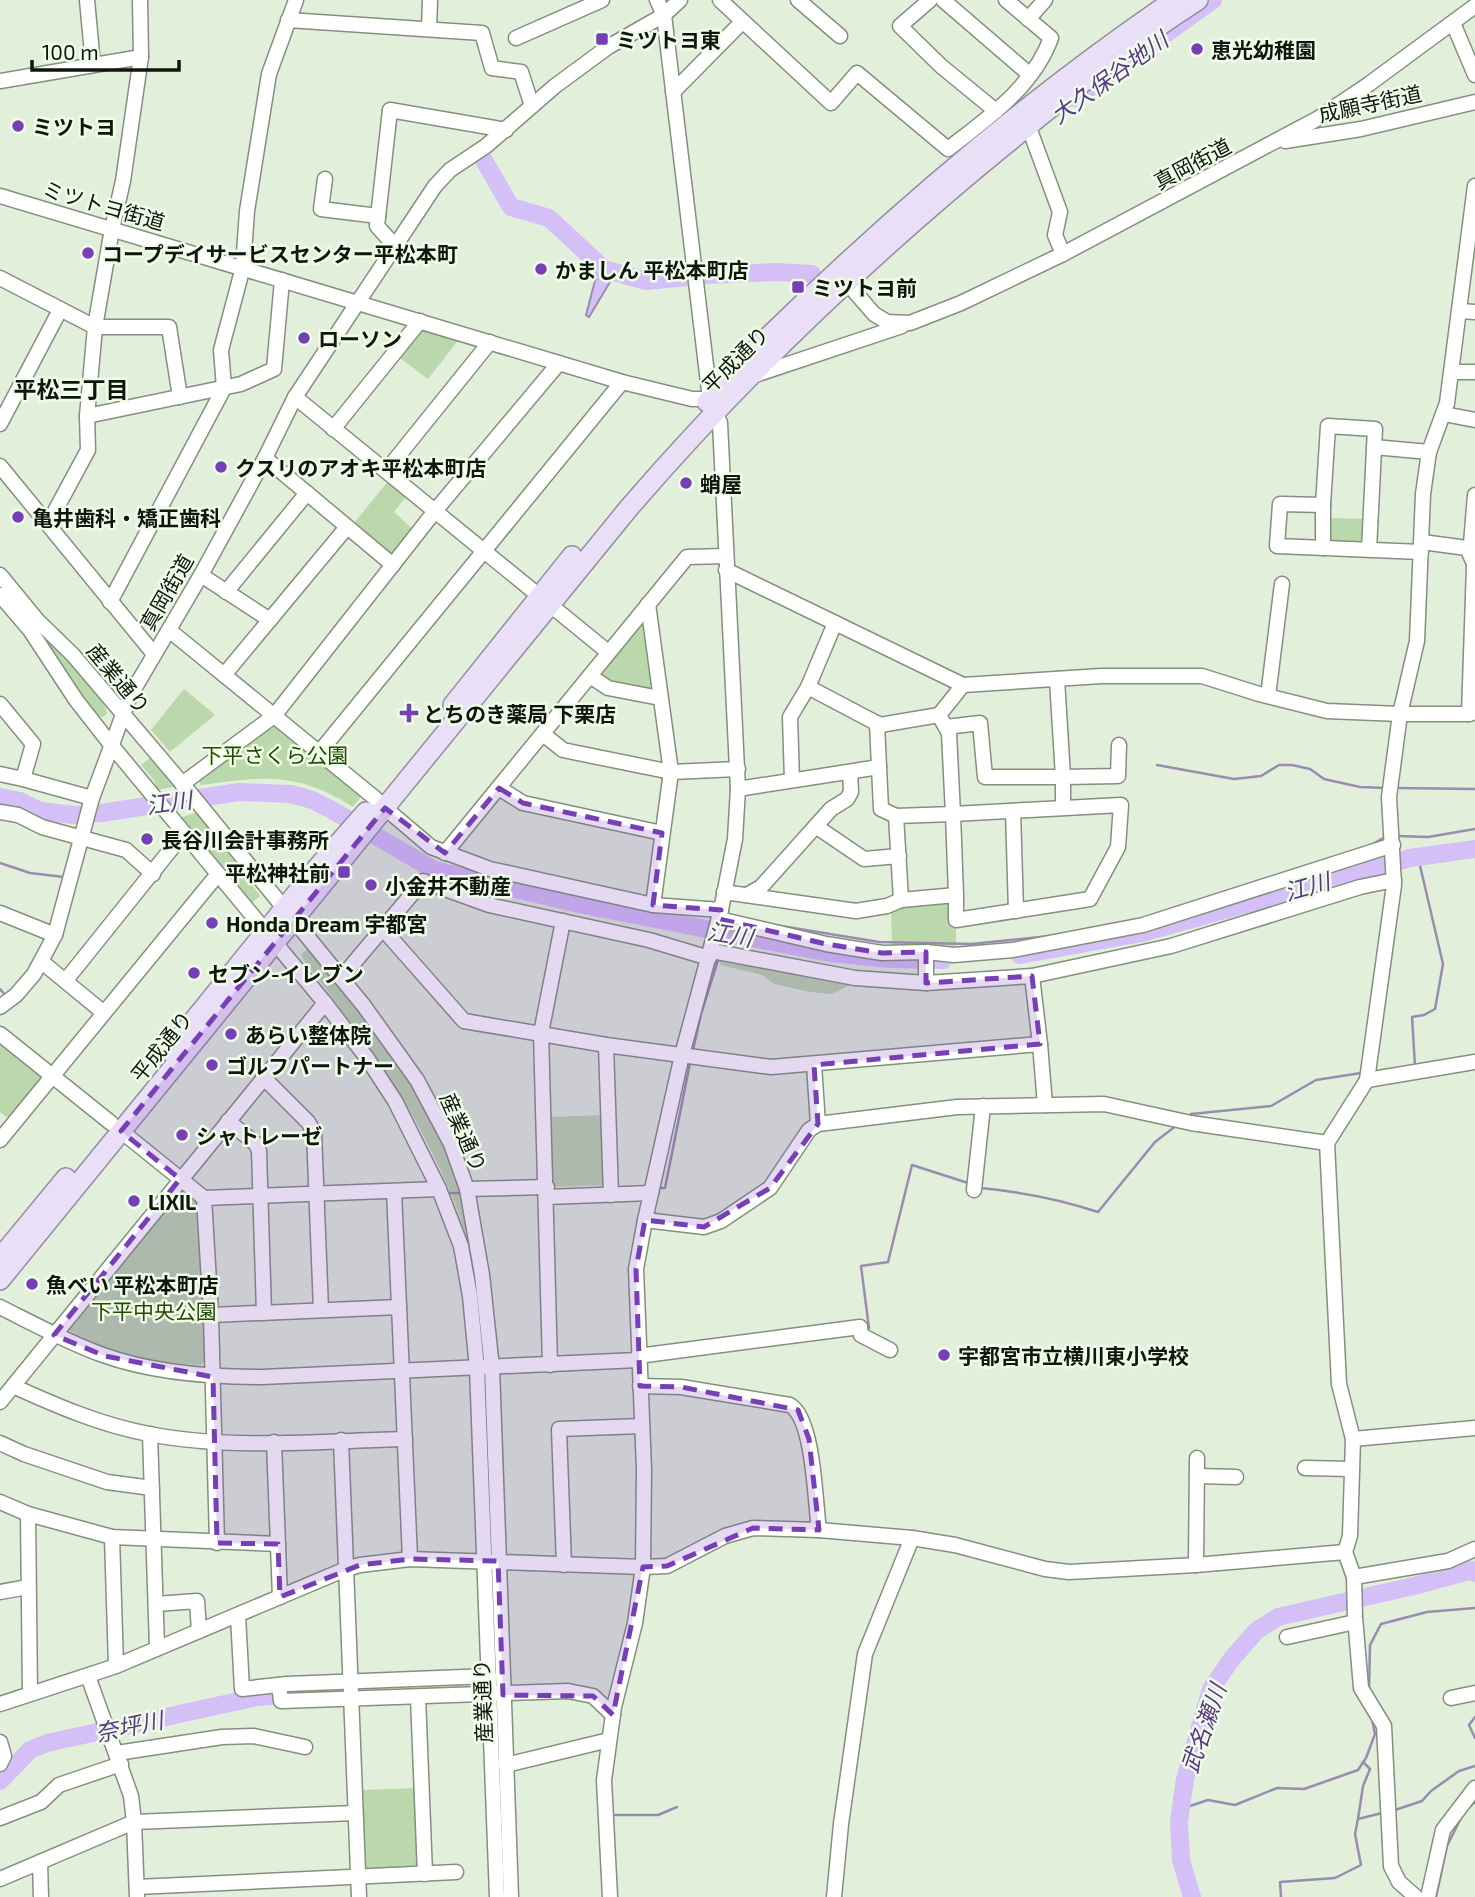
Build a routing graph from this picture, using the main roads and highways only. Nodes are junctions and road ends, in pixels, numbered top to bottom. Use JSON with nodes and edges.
{"nodes":[{"id":1,"x":1174,"y":0,"type":"edge"},
{"id":2,"x":1198,"y":0,"type":"edge"},
{"id":3,"x":1018,"y":114,"type":"junction"},
{"id":4,"x":842,"y":277,"type":"junction"},
{"id":5,"x":713,"y":404,"type":"junction"},
{"id":6,"x":116,"y":1127,"type":"junction"},
{"id":7,"x":0,"y":1258,"type":"edge"},
{"id":8,"x":0,"y":1280,"type":"edge"}],
"edges":[{"from":1,"to":3,"type":"main road","name":"平成通り"},
{"from":2,"to":3,"type":"main road","name":"平成通り"},
{"from":3,"to":4,"type":"main road","name":"平成通り"},
{"from":4,"to":5,"type":"main road","name":"平成通り"},
{"from":4,"to":5,"type":"main road","name":"平成通り"},
{"from":5,"to":6,"type":"main road","name":"平成通り"},
{"from":6,"to":7,"type":"main road","name":"平成通り"},
{"from":6,"to":8,"type":"main road","name":"平成通り"}]}
